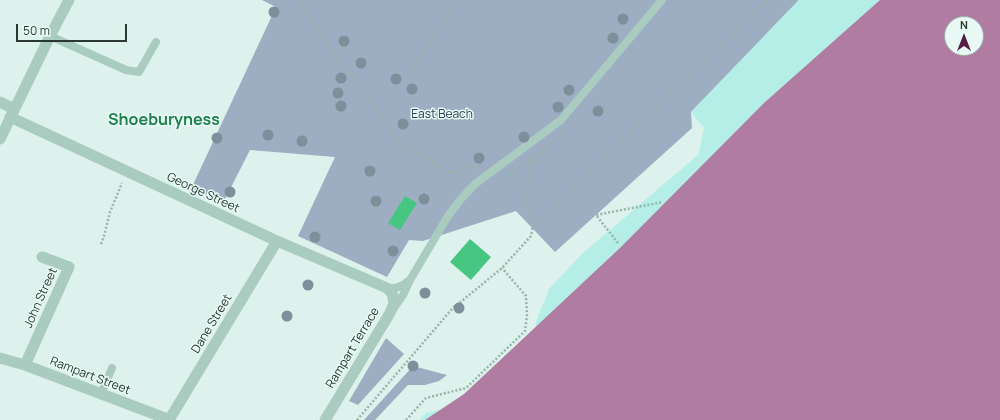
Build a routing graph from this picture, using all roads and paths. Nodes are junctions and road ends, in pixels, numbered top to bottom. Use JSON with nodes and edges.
{"nodes":[{"id":1,"x":69,"y":0,"type":"edge"},
{"id":2,"x":298,"y":0,"type":"edge"},
{"id":3,"x":457,"y":0,"type":"edge"},
{"id":4,"x":662,"y":0,"type":"edge"},
{"id":5,"x":768,"y":0,"type":"edge"},
{"id":6,"x":50,"y":36,"type":"junction"},
{"id":7,"x":156,"y":42,"type":"dead end"},
{"id":8,"x":409,"y":74,"type":"dead end"},
{"id":9,"x":0,"y":102,"type":"edge"},
{"id":10,"x":12,"y":113,"type":"junction"},
{"id":11,"x":572,"y":126,"type":"dead end"},
{"id":12,"x":0,"y":139,"type":"edge"},
{"id":13,"x":537,"y":156,"type":"junction"},
{"id":14,"x":127,"y":172,"type":"junction"},
{"id":15,"x":492,"y":172,"type":"junction"},
{"id":16,"x":663,"y":202,"type":"dead end"},
{"id":17,"x":532,"y":228,"type":"junction"},
{"id":18,"x":278,"y":242,"type":"junction"},
{"id":19,"x":618,"y":243,"type":"dead end"},
{"id":20,"x":100,"y":244,"type":"dead end"},
{"id":21,"x":42,"y":257,"type":"dead end"},
{"id":22,"x":502,"y":268,"type":"junction"},
{"id":23,"x":410,"y":280,"type":"junction"},
{"id":24,"x":387,"y":288,"type":"junction"},
{"id":25,"x":390,"y":313,"type":"junction"},
{"id":26,"x":0,"y":358,"type":"edge"},
{"id":27,"x":25,"y":365,"type":"junction"},
{"id":28,"x":112,"y":368,"type":"dead end"},
{"id":29,"x":100,"y":394,"type":"junction"},
{"id":30,"x":170,"y":420,"type":"edge"},
{"id":31,"x":325,"y":420,"type":"edge"},
{"id":32,"x":357,"y":420,"type":"edge"},
{"id":33,"x":406,"y":420,"type":"edge"}],
"edges":[{"from":1,"to":6,"type":"street"},
{"from":2,"to":15,"type":"path"},
{"from":3,"to":8,"type":"path"},
{"from":4,"to":15,"type":"lane"},
{"from":5,"to":17,"type":"path"},
{"from":6,"to":7,"type":"lane"},
{"from":6,"to":10,"type":"street"},
{"from":9,"to":10,"type":"street","name":"George Street"},
{"from":10,"to":12,"type":"street"},
{"from":10,"to":14,"type":"street","name":"George Street"},
{"from":11,"to":13,"type":"path"},
{"from":13,"to":15,"type":"path"},
{"from":13,"to":17,"type":"path"},
{"from":14,"to":18,"type":"street","name":"George Street"},
{"from":14,"to":20,"type":"path"},
{"from":15,"to":23,"type":"lane"},
{"from":16,"to":19,"type":"path"},
{"from":17,"to":22,"type":"path"},
{"from":18,"to":24,"type":"street","name":"George Street"},
{"from":18,"to":30,"type":"street","name":"Dane Street"},
{"from":21,"to":27,"type":"street","name":"John Street"},
{"from":22,"to":32,"type":"path"},
{"from":22,"to":33,"type":"path"},
{"from":23,"to":24,"type":"lane"},
{"from":23,"to":25,"type":"lane"},
{"from":24,"to":25,"type":"street","name":"Rampart Terrace"},
{"from":25,"to":31,"type":"street","name":"Rampart Terrace"},
{"from":26,"to":27,"type":"street","name":"Rampart Street"},
{"from":27,"to":29,"type":"street","name":"Rampart Street"},
{"from":28,"to":29,"type":"lane"},
{"from":29,"to":30,"type":"street","name":"Rampart Street"}]}
